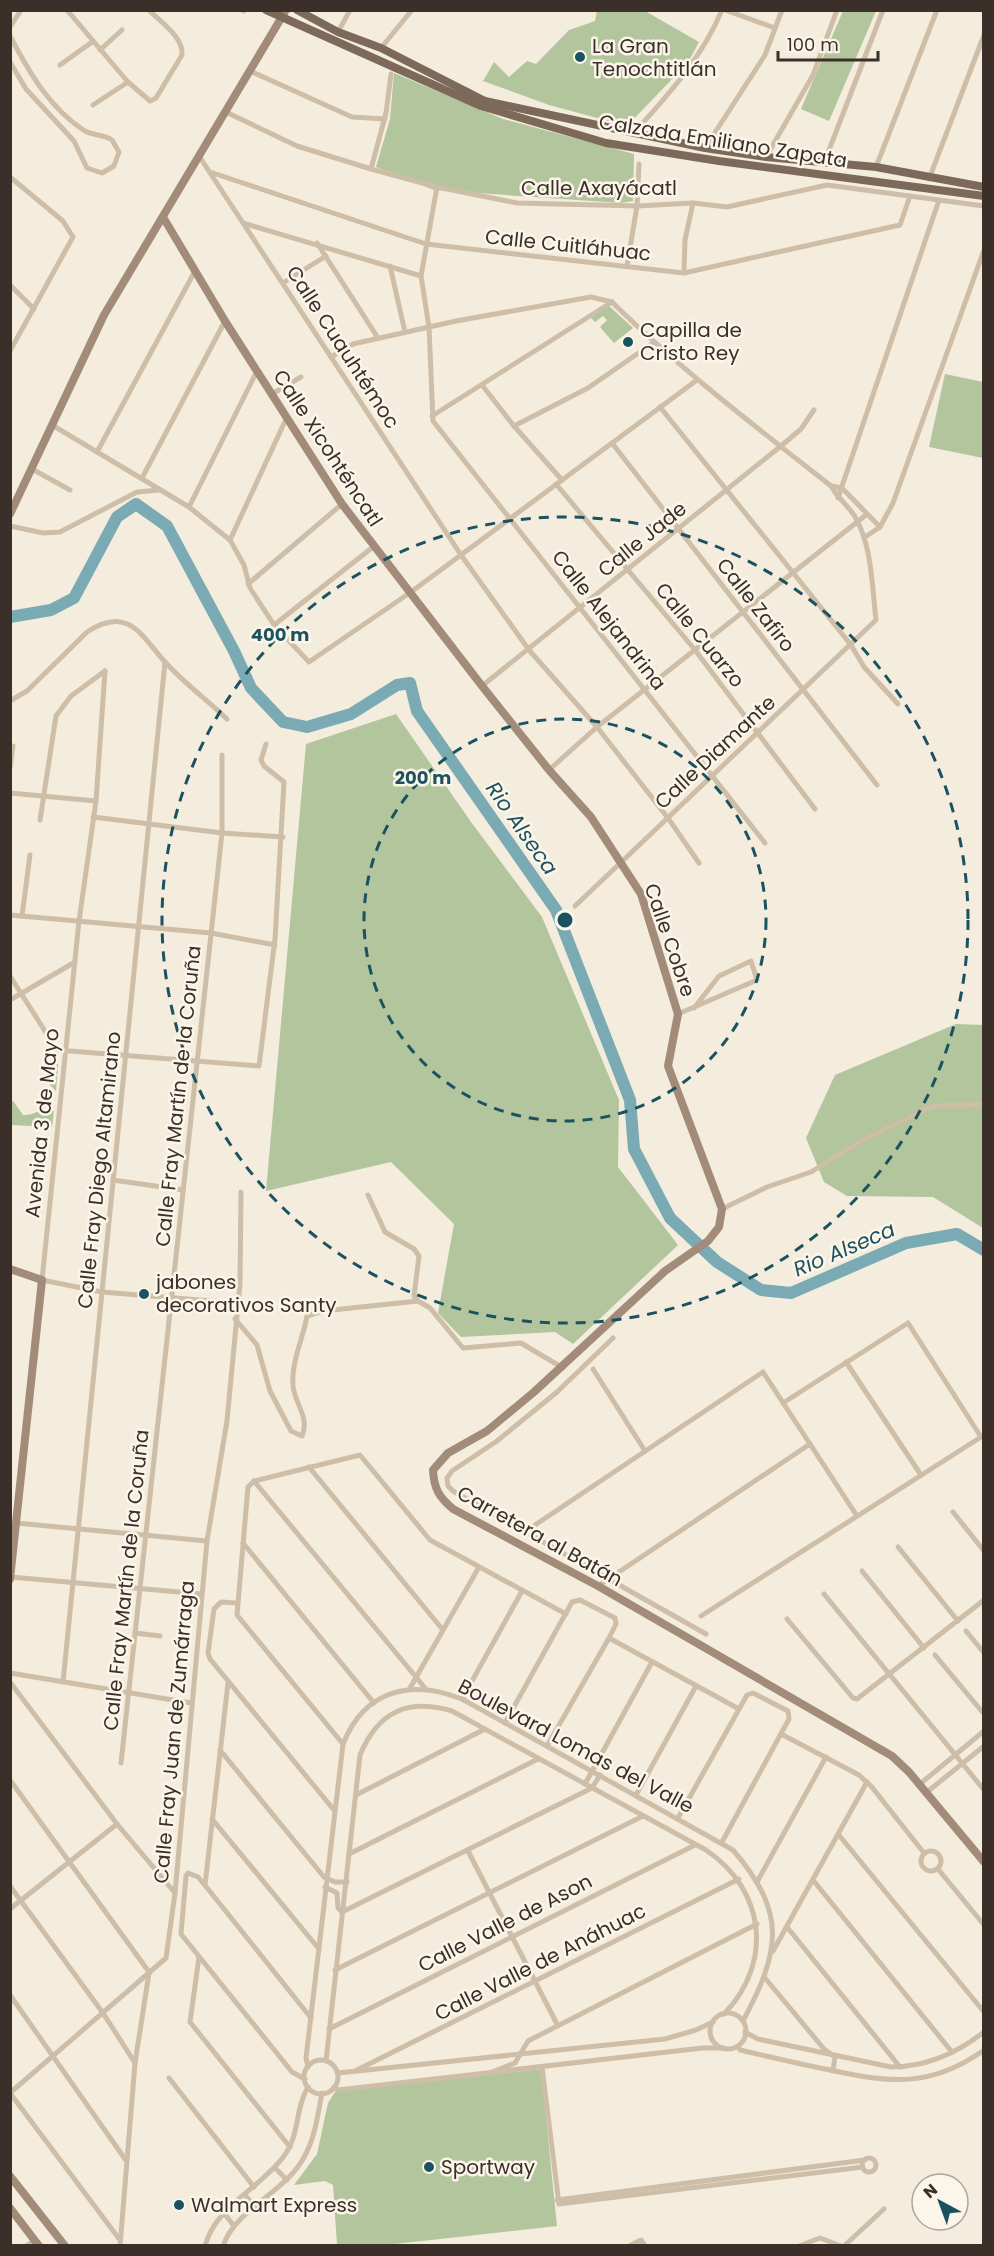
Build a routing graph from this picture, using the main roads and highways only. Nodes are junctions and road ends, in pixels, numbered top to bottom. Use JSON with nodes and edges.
{"nodes":[{"id":1,"x":266,"y":10,"type":"edge"},
{"id":2,"x":297,"y":10,"type":"edge"},
{"id":3,"x":284,"y":15,"type":"edge"},
{"id":4,"x":983,"y":187,"type":"edge"},
{"id":5,"x":984,"y":196,"type":"edge"}],
"edges":[{"from":1,"to":3,"type":"main road","name":"Calzada Emiliano Zapata"},
{"from":2,"to":4,"type":"main road","name":"Calzada Emiliano Zapata"},
{"from":3,"to":5,"type":"main road","name":"Calzada Emiliano Zapata"}]}
